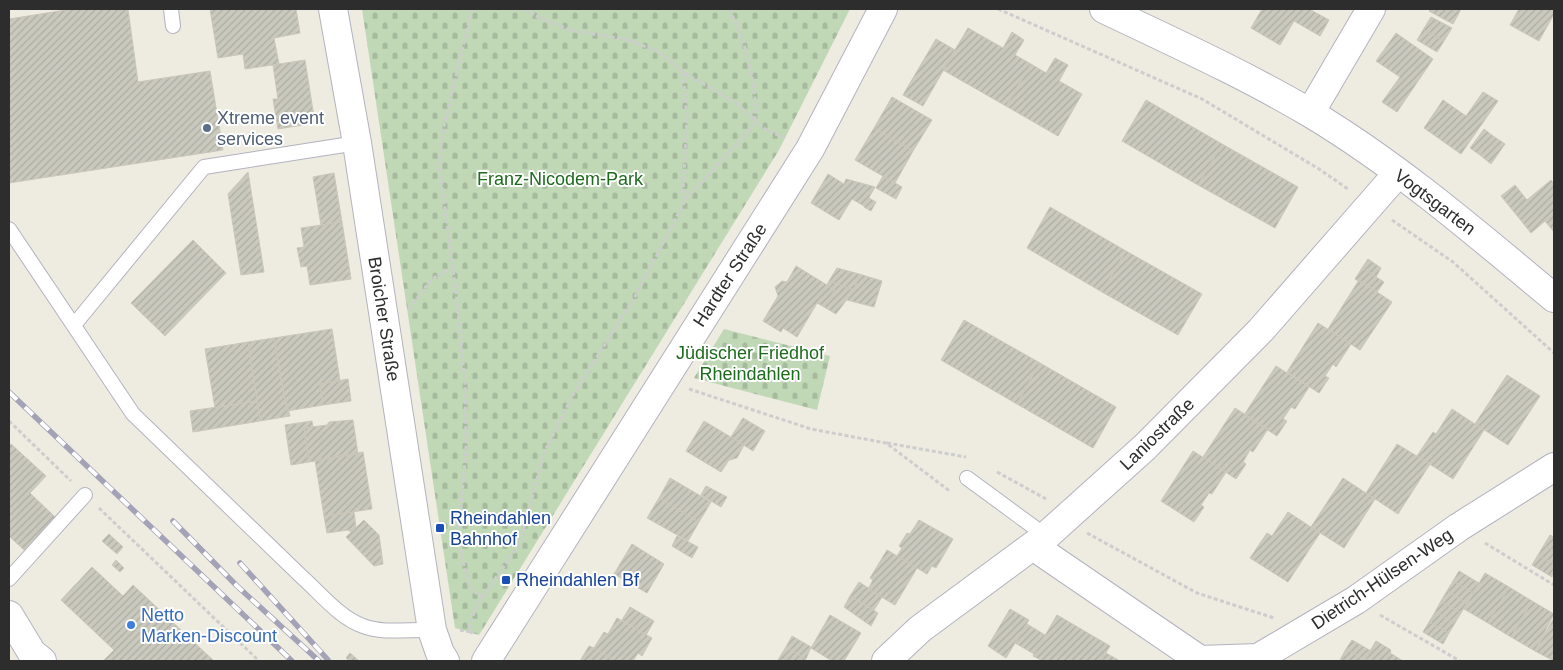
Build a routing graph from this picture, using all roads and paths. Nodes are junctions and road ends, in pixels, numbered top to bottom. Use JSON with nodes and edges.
{"nodes":[{"id":1,"x":171,"y":9,"type":"edge"},
{"id":2,"x":333,"y":9,"type":"edge"},
{"id":3,"x":472,"y":9,"type":"edge"},
{"id":4,"x":525,"y":9,"type":"edge"},
{"id":5,"x":729,"y":9,"type":"edge"},
{"id":6,"x":883,"y":9,"type":"edge"},
{"id":7,"x":998,"y":9,"type":"edge"},
{"id":8,"x":1104,"y":9,"type":"edge"},
{"id":9,"x":1371,"y":9,"type":"edge"},
{"id":10,"x":173,"y":26,"type":"dead end"},
{"id":11,"x":683,"y":72,"type":"junction"},
{"id":12,"x":1310,"y":113,"type":"junction"},
{"id":13,"x":755,"y":120,"type":"junction"},
{"id":14,"x":357,"y":143,"type":"junction"},
{"id":15,"x":810,"y":149,"type":"junction"},
{"id":16,"x":1398,"y":173,"type":"junction"},
{"id":17,"x":686,"y":199,"type":"junction"},
{"id":18,"x":1370,"y":205,"type":"junction"},
{"id":19,"x":9,"y":229,"type":"edge"},
{"id":20,"x":453,"y":268,"type":"junction"},
{"id":21,"x":1554,"y":298,"type":"edge"},
{"id":22,"x":384,"y":316,"type":"junction"},
{"id":23,"x":74,"y":325,"type":"junction"},
{"id":24,"x":1554,"y":352,"type":"edge"},
{"id":25,"x":662,"y":381,"type":"junction"},
{"id":26,"x":9,"y":421,"type":"edge"},
{"id":27,"x":1554,"y":467,"type":"edge"},
{"id":28,"x":967,"y":478,"type":"dead end"},
{"id":29,"x":85,"y":495,"type":"junction"},
{"id":30,"x":957,"y":497,"type":"dead end"},
{"id":31,"x":1458,"y":528,"type":"junction"},
{"id":32,"x":1048,"y":535,"type":"junction"},
{"id":33,"x":9,"y":579,"type":"edge"},
{"id":34,"x":1554,"y":584,"type":"edge"},
{"id":35,"x":482,"y":598,"type":"junction"},
{"id":36,"x":1356,"y":600,"type":"junction"},
{"id":37,"x":1282,"y":614,"type":"dead end"},
{"id":38,"x":9,"y":615,"type":"edge"},
{"id":39,"x":469,"y":624,"type":"dead end"},
{"id":40,"x":432,"y":630,"type":"junction"},
{"id":41,"x":1200,"y":660,"type":"edge"},
{"id":42,"x":42,"y":661,"type":"edge"},
{"id":43,"x":259,"y":661,"type":"edge"},
{"id":44,"x":446,"y":661,"type":"edge"},
{"id":45,"x":486,"y":661,"type":"edge"},
{"id":46,"x":886,"y":661,"type":"edge"},
{"id":47,"x":1460,"y":661,"type":"edge"}],
"edges":[{"from":1,"to":10,"type":"lane"},
{"from":2,"to":14,"type":"street","name":"Broicher Straße"},
{"from":3,"to":20,"type":"path"},
{"from":4,"to":11,"type":"path"},
{"from":5,"to":13,"type":"path"},
{"from":6,"to":15,"type":"street","name":"Hardter Straße"},
{"from":7,"to":18,"type":"path"},
{"from":8,"to":12,"type":"street","name":"Vogtsgarten"},
{"from":9,"to":12,"type":"street"},
{"from":11,"to":13,"type":"path"},
{"from":11,"to":17,"type":"path"},
{"from":12,"to":16,"type":"street","name":"Vogtsgarten"},
{"from":13,"to":15,"type":"path"},
{"from":13,"to":17,"type":"path"},
{"from":14,"to":22,"type":"street","name":"Broicher Straße"},
{"from":14,"to":23,"type":"lane"},
{"from":15,"to":25,"type":"street","name":"Hardter Straße"},
{"from":16,"to":18,"type":"street","name":"Laniostraße"},
{"from":16,"to":21,"type":"street","name":"Vogtsgarten"},
{"from":17,"to":35,"type":"path"},
{"from":18,"to":24,"type":"path"},
{"from":18,"to":32,"type":"street","name":"Laniostraße"},
{"from":19,"to":23,"type":"lane"},
{"from":20,"to":22,"type":"path"},
{"from":20,"to":35,"type":"path"},
{"from":22,"to":40,"type":"street","name":"Broicher Straße"},
{"from":23,"to":40,"type":"lane"},
{"from":25,"to":30,"type":"path"},
{"from":25,"to":45,"type":"street","name":"Hardter Straße"},
{"from":26,"to":29,"type":"path"},
{"from":27,"to":31,"type":"street","name":"Dietrich-Hülsen-Weg"},
{"from":28,"to":32,"type":"lane"},
{"from":29,"to":33,"type":"lane"},
{"from":29,"to":43,"type":"path"},
{"from":31,"to":34,"type":"path"},
{"from":31,"to":36,"type":"street","name":"Dietrich-Hülsen-Weg"},
{"from":32,"to":37,"type":"path"},
{"from":32,"to":41,"type":"street","name":"Dietrich-Hülsen-Weg"},
{"from":32,"to":46,"type":"street","name":"Laniostraße"},
{"from":35,"to":39,"type":"path"},
{"from":36,"to":41,"type":"street","name":"Dietrich-Hülsen-Weg"},
{"from":36,"to":47,"type":"path"},
{"from":38,"to":42,"type":"street"},
{"from":40,"to":44,"type":"street","name":"Broicher Straße"}]}
